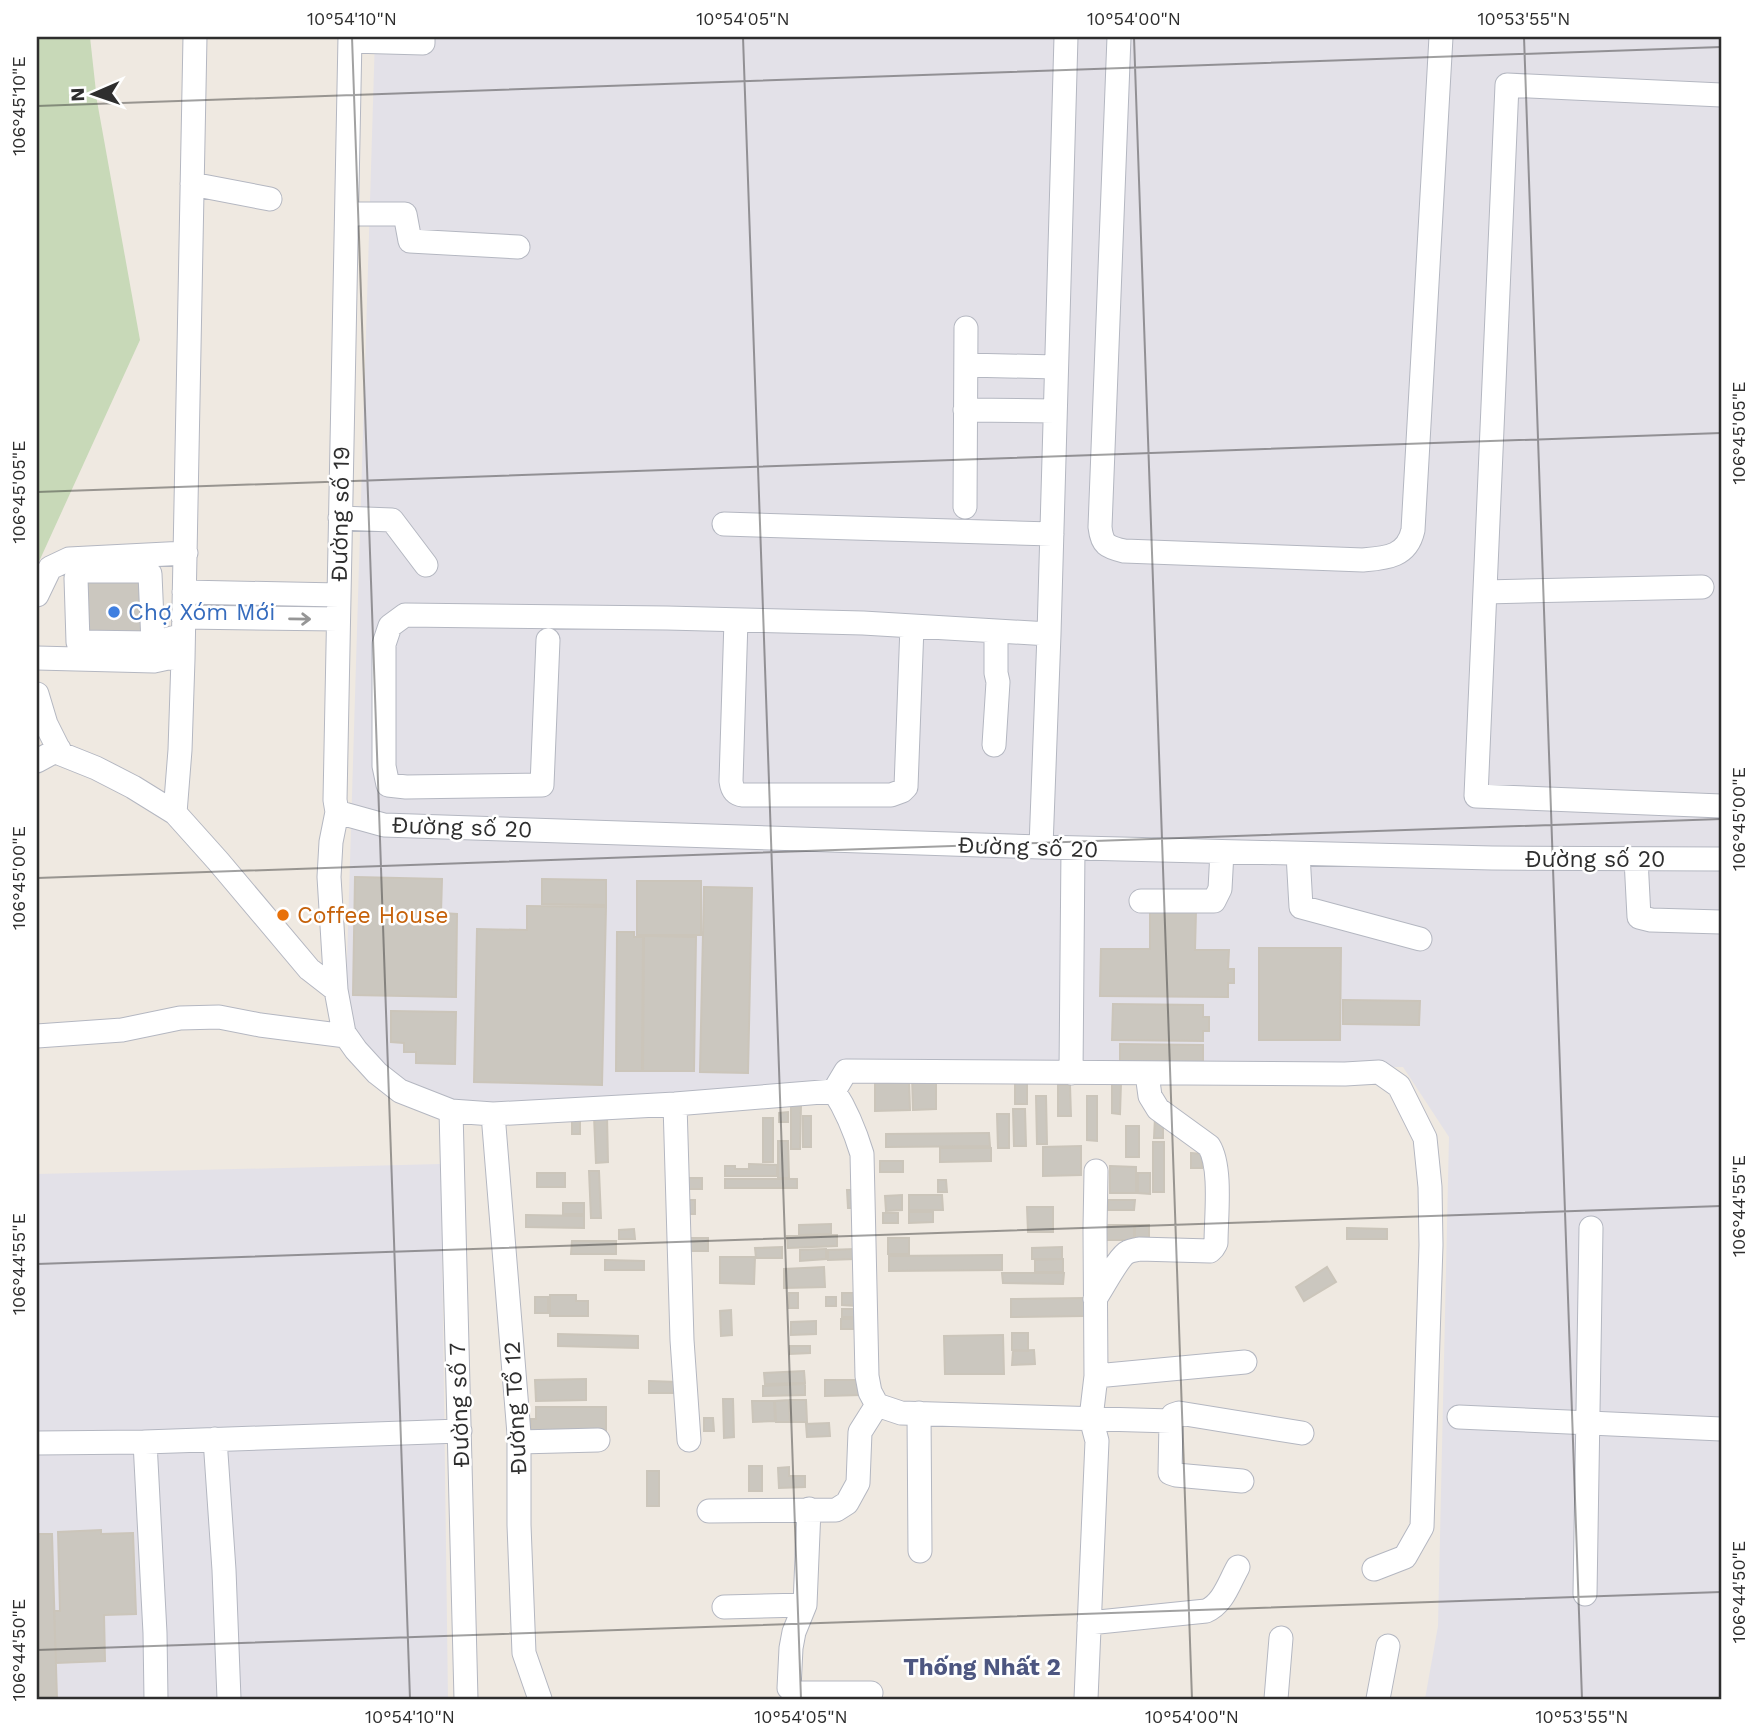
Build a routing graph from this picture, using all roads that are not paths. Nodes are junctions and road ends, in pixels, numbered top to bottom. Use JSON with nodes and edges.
{"nodes":[{"id":1,"x":195,"y":37,"type":"edge"},
{"id":2,"x":424,"y":37,"type":"edge"},
{"id":3,"x":1066,"y":37,"type":"edge"},
{"id":4,"x":1119,"y":37,"type":"edge"},
{"id":5,"x":1441,"y":37,"type":"edge"},
{"id":6,"x":350,"y":39,"type":"edge"},
{"id":7,"x":1721,"y":95,"type":"edge"},
{"id":8,"x":192,"y":184,"type":"junction"},
{"id":9,"x":270,"y":199,"type":"dead end"},
{"id":10,"x":347,"y":214,"type":"junction"},
{"id":11,"x":518,"y":247,"type":"dead end"},
{"id":12,"x":966,"y":328,"type":"dead end"},
{"id":13,"x":966,"y":365,"type":"junction"},
{"id":14,"x":1056,"y":367,"type":"junction"},
{"id":15,"x":965,"y":410,"type":"junction"},
{"id":16,"x":1055,"y":411,"type":"junction"},
{"id":17,"x":965,"y":507,"type":"dead end"},
{"id":18,"x":340,"y":518,"type":"junction"},
{"id":19,"x":724,"y":524,"type":"dead end"},
{"id":20,"x":1052,"y":534,"type":"junction"},
{"id":21,"x":186,"y":553,"type":"junction"},
{"id":22,"x":426,"y":565,"type":"dead end"},
{"id":23,"x":1702,"y":587,"type":"dead end"},
{"id":24,"x":184,"y":592,"type":"junction"},
{"id":25,"x":1485,"y":592,"type":"junction"},
{"id":26,"x":37,"y":595,"type":"edge"},
{"id":27,"x":339,"y":595,"type":"junction"},
{"id":28,"x":338,"y":620,"type":"junction"},
{"id":29,"x":736,"y":620,"type":"junction"},
{"id":30,"x":183,"y":626,"type":"junction"},
{"id":31,"x":912,"y":626,"type":"junction"},
{"id":32,"x":996,"y":631,"type":"junction"},
{"id":33,"x":1049,"y":634,"type":"junction"},
{"id":34,"x":548,"y":640,"type":"dead end"},
{"id":35,"x":153,"y":643,"type":"junction"},
{"id":36,"x":37,"y":658,"type":"edge"},
{"id":37,"x":183,"y":659,"type":"junction"},
{"id":38,"x":37,"y":694,"type":"edge"},
{"id":39,"x":994,"y":745,"type":"dead end"},
{"id":40,"x":59,"y":749,"type":"junction"},
{"id":41,"x":37,"y":761,"type":"edge"},
{"id":42,"x":1721,"y":806,"type":"edge"},
{"id":43,"x":337,"y":812,"type":"junction"},
{"id":44,"x":175,"y":813,"type":"junction"},
{"id":45,"x":1041,"y":847,"type":"junction"},
{"id":46,"x":1073,"y":848,"type":"junction"},
{"id":47,"x":1222,"y":852,"type":"junction"},
{"id":48,"x":1298,"y":854,"type":"junction"},
{"id":49,"x":1636,"y":859,"type":"junction"},
{"id":50,"x":1721,"y":859,"type":"edge"},
{"id":51,"x":1141,"y":901,"type":"dead end"},
{"id":52,"x":1721,"y":922,"type":"edge"},
{"id":53,"x":1420,"y":939,"type":"dead end"},
{"id":54,"x":335,"y":990,"type":"junction"},
{"id":55,"x":37,"y":1036,"type":"edge"},
{"id":56,"x":346,"y":1036,"type":"junction"},
{"id":57,"x":1071,"y":1073,"type":"junction"},
{"id":58,"x":1147,"y":1074,"type":"junction"},
{"id":59,"x":834,"y":1091,"type":"junction"},
{"id":60,"x":675,"y":1104,"type":"junction"},
{"id":61,"x":451,"y":1111,"type":"junction"},
{"id":62,"x":493,"y":1114,"type":"junction"},
{"id":63,"x":1096,"y":1171,"type":"dead end"},
{"id":64,"x":1591,"y":1228,"type":"dead end"},
{"id":65,"x":1095,"y":1299,"type":"junction"},
{"id":66,"x":1245,"y":1362,"type":"dead end"},
{"id":67,"x":1096,"y":1376,"type":"junction"},
{"id":68,"x":877,"y":1405,"type":"junction"},
{"id":69,"x":919,"y":1413,"type":"junction"},
{"id":70,"x":1459,"y":1417,"type":"dead end"},
{"id":71,"x":1091,"y":1418,"type":"junction"},
{"id":72,"x":1171,"y":1421,"type":"junction"},
{"id":73,"x":1588,"y":1423,"type":"junction"},
{"id":74,"x":1721,"y":1429,"type":"edge"},
{"id":75,"x":460,"y":1431,"type":"junction"},
{"id":76,"x":1302,"y":1433,"type":"dead end"},
{"id":77,"x":215,"y":1439,"type":"junction"},
{"id":78,"x":598,"y":1440,"type":"dead end"},
{"id":79,"x":689,"y":1440,"type":"dead end"},
{"id":80,"x":145,"y":1442,"type":"junction"},
{"id":81,"x":519,"y":1442,"type":"junction"},
{"id":82,"x":37,"y":1443,"type":"edge"},
{"id":83,"x":1241,"y":1480,"type":"dead end"},
{"id":84,"x":809,"y":1509,"type":"junction"},
{"id":85,"x":709,"y":1511,"type":"dead end"},
{"id":86,"x":920,"y":1551,"type":"dead end"},
{"id":87,"x":1238,"y":1567,"type":"dead end"},
{"id":88,"x":1374,"y":1569,"type":"dead end"},
{"id":89,"x":1585,"y":1594,"type":"dead end"},
{"id":90,"x":804,"y":1605,"type":"junction"},
{"id":91,"x":724,"y":1607,"type":"dead end"},
{"id":92,"x":1089,"y":1623,"type":"junction"},
{"id":93,"x":1281,"y":1638,"type":"dead end"},
{"id":94,"x":1388,"y":1646,"type":"dead end"},
{"id":95,"x":871,"y":1693,"type":"dead end"},
{"id":96,"x":156,"y":1699,"type":"edge"},
{"id":97,"x":229,"y":1699,"type":"edge"},
{"id":98,"x":466,"y":1699,"type":"edge"},
{"id":99,"x":540,"y":1699,"type":"edge"},
{"id":100,"x":1086,"y":1699,"type":"edge"},
{"id":101,"x":1276,"y":1699,"type":"edge"},
{"id":102,"x":1378,"y":1699,"type":"edge"}],
"edges":[{"from":1,"to":8,"type":"street"},
{"from":2,"to":6,"type":"street"},
{"from":3,"to":14,"type":"street"},
{"from":4,"to":5,"type":"street"},
{"from":6,"to":10,"type":"street","name":"Đường số 19"},
{"from":7,"to":25,"type":"street"},
{"from":8,"to":9,"type":"street"},
{"from":8,"to":21,"type":"street"},
{"from":10,"to":11,"type":"street"},
{"from":10,"to":18,"type":"street","name":"Đường số 19"},
{"from":12,"to":13,"type":"street"},
{"from":13,"to":14,"type":"street"},
{"from":13,"to":15,"type":"street"},
{"from":14,"to":16,"type":"street"},
{"from":15,"to":16,"type":"street"},
{"from":15,"to":17,"type":"street"},
{"from":16,"to":20,"type":"street"},
{"from":18,"to":22,"type":"street"},
{"from":18,"to":27,"type":"street","name":"Đường số 19"},
{"from":19,"to":20,"type":"street"},
{"from":20,"to":33,"type":"street"},
{"from":21,"to":24,"type":"street"},
{"from":21,"to":26,"type":"street"},
{"from":23,"to":25,"type":"street"},
{"from":24,"to":27,"type":"street"},
{"from":24,"to":30,"type":"street"},
{"from":25,"to":42,"type":"street"},
{"from":27,"to":28,"type":"street","name":"Đường số 19"},
{"from":30,"to":28,"type":"street","one_way":true},
{"from":28,"to":43,"type":"street","name":"Đường số 19"},
{"from":29,"to":31,"type":"street"},
{"from":29,"to":31,"type":"street"},
{"from":29,"to":34,"type":"street"},
{"from":30,"to":35,"type":"street"},
{"from":30,"to":37,"type":"street"},
{"from":31,"to":32,"type":"street"},
{"from":32,"to":33,"type":"street"},
{"from":32,"to":39,"type":"street"},
{"from":33,"to":45,"type":"street"},
{"from":35,"to":35,"type":"street"},
{"from":36,"to":37,"type":"street"},
{"from":37,"to":44,"type":"street"},
{"from":38,"to":40,"type":"street"},
{"from":40,"to":41,"type":"street"},
{"from":40,"to":44,"type":"street"},
{"from":43,"to":45,"type":"street","name":"Đường số 20"},
{"from":43,"to":54,"type":"street","name":"Đường số 19"},
{"from":44,"to":54,"type":"street"},
{"from":45,"to":46,"type":"street","name":"Đường số 20"},
{"from":46,"to":47,"type":"street","name":"Đường số 20"},
{"from":46,"to":57,"type":"street"},
{"from":47,"to":48,"type":"street","name":"Đường số 20"},
{"from":47,"to":51,"type":"street"},
{"from":48,"to":49,"type":"street","name":"Đường số 20"},
{"from":48,"to":53,"type":"street"},
{"from":49,"to":50,"type":"street","name":"Đường số 20"},
{"from":49,"to":52,"type":"street"},
{"from":54,"to":56,"type":"street","name":"Đường số 19"},
{"from":55,"to":56,"type":"street"},
{"from":56,"to":61,"type":"street"},
{"from":57,"to":58,"type":"street"},
{"from":57,"to":59,"type":"street"},
{"from":58,"to":65,"type":"street"},
{"from":58,"to":88,"type":"street"},
{"from":59,"to":60,"type":"street"},
{"from":59,"to":68,"type":"street"},
{"from":60,"to":62,"type":"street"},
{"from":60,"to":79,"type":"street"},
{"from":61,"to":62,"type":"street"},
{"from":61,"to":75,"type":"street","name":"Đường số 7"},
{"from":62,"to":81,"type":"street","name":"Đường Tổ 12"},
{"from":63,"to":65,"type":"street"},
{"from":64,"to":73,"type":"street"},
{"from":65,"to":67,"type":"street"},
{"from":66,"to":67,"type":"street"},
{"from":67,"to":71,"type":"street"},
{"from":68,"to":69,"type":"street"},
{"from":68,"to":84,"type":"street"},
{"from":69,"to":71,"type":"street"},
{"from":69,"to":86,"type":"street"},
{"from":70,"to":73,"type":"street"},
{"from":71,"to":72,"type":"street"},
{"from":71,"to":92,"type":"street"},
{"from":72,"to":76,"type":"street"},
{"from":72,"to":83,"type":"street"},
{"from":73,"to":74,"type":"street"},
{"from":73,"to":89,"type":"street"},
{"from":75,"to":77,"type":"street"},
{"from":75,"to":98,"type":"street","name":"Đường số 7"},
{"from":77,"to":80,"type":"street"},
{"from":77,"to":97,"type":"street"},
{"from":78,"to":81,"type":"street"},
{"from":80,"to":82,"type":"street"},
{"from":80,"to":96,"type":"street"},
{"from":81,"to":99,"type":"street","name":"Đường Tổ 12"},
{"from":84,"to":85,"type":"street"},
{"from":84,"to":90,"type":"street"},
{"from":87,"to":92,"type":"street"},
{"from":90,"to":91,"type":"street"},
{"from":90,"to":95,"type":"street"},
{"from":92,"to":100,"type":"street"},
{"from":93,"to":101,"type":"street"},
{"from":94,"to":102,"type":"street"}]}
